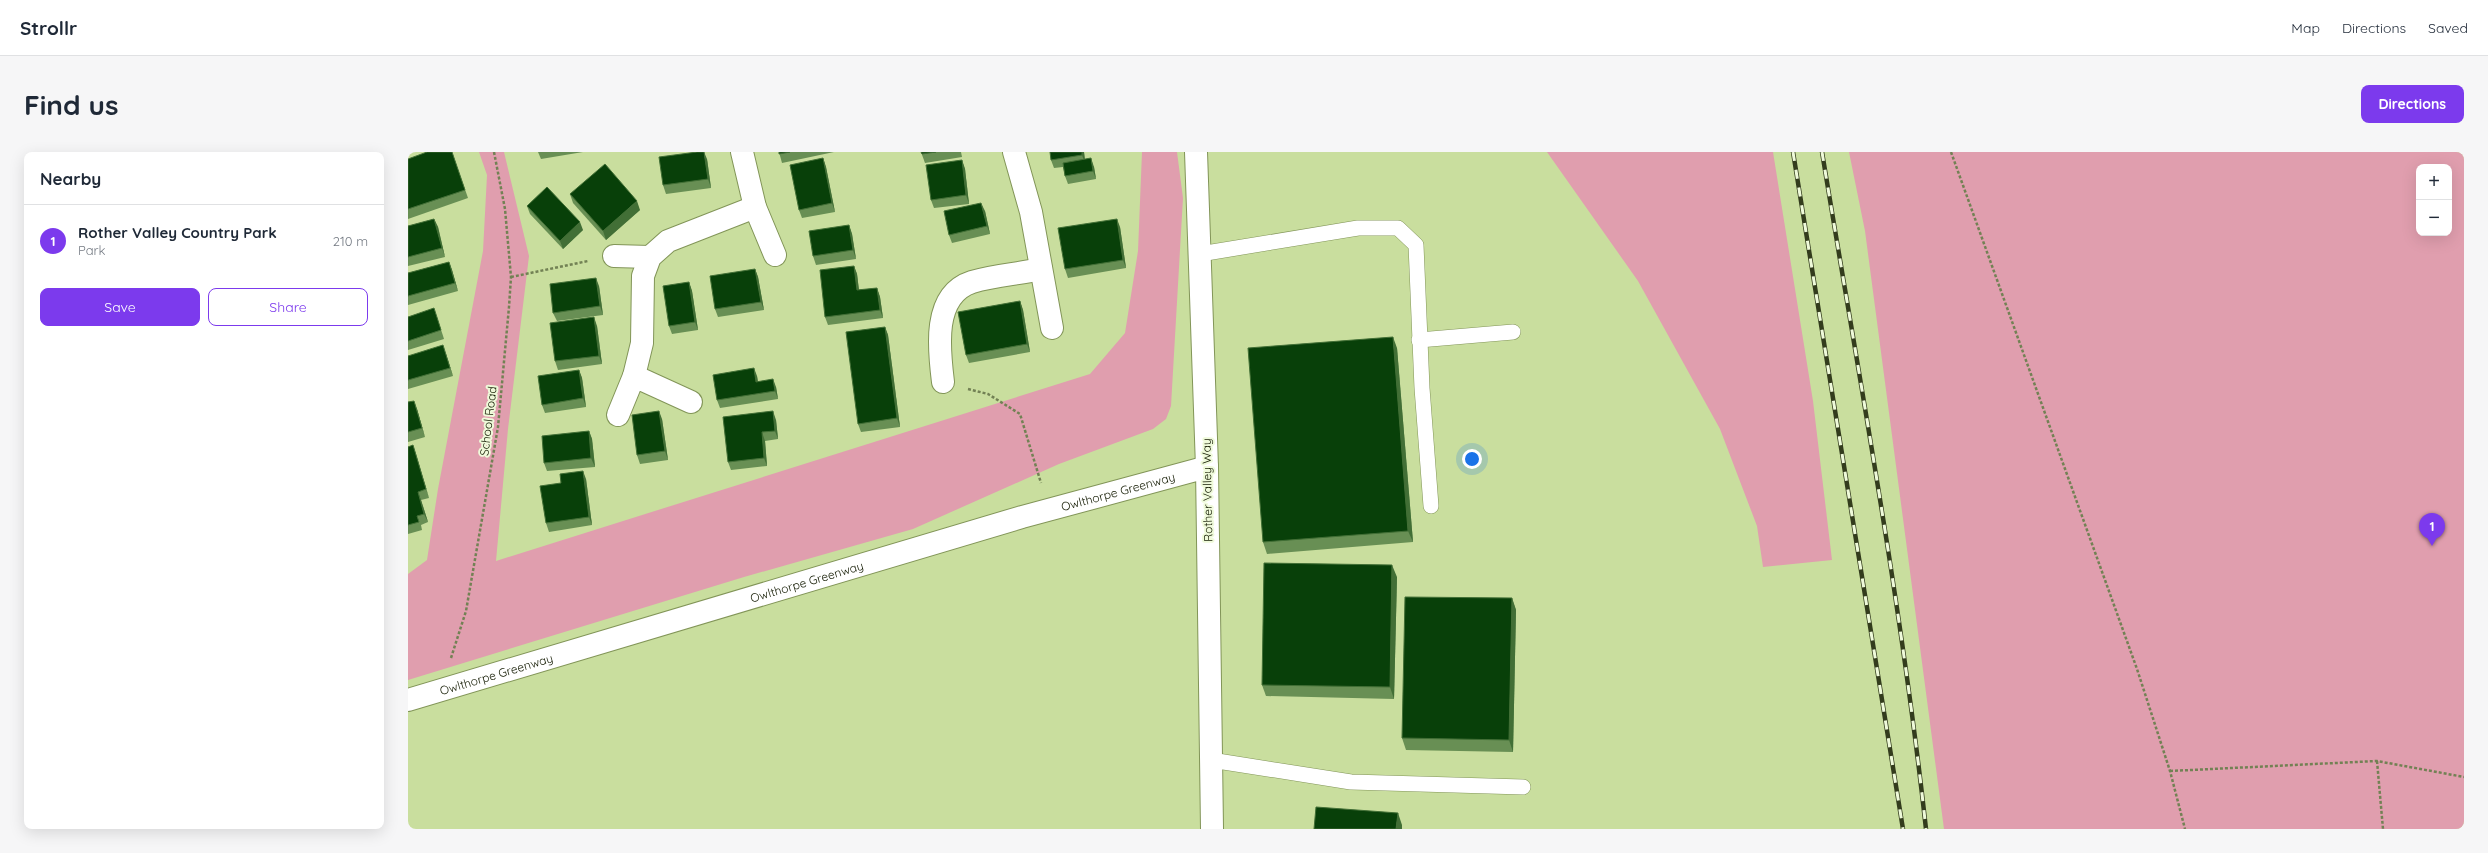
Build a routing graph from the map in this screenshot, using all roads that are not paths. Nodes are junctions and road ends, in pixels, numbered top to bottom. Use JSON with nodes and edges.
{"nodes":[{"id":1,"x":742,"y":152,"type":"edge"},
{"id":2,"x":1014,"y":152,"type":"edge"},
{"id":3,"x":1196,"y":152,"type":"edge"},
{"id":4,"x":755,"y":207,"type":"junction"},
{"id":5,"x":1200,"y":254,"type":"junction"},
{"id":6,"x":775,"y":255,"type":"dead end"},
{"id":7,"x":614,"y":256,"type":"road end"},
{"id":8,"x":650,"y":256,"type":"junction"},
{"id":9,"x":1041,"y":270,"type":"junction"},
{"id":10,"x":1052,"y":328,"type":"dead end"},
{"id":11,"x":1513,"y":332,"type":"dead end"},
{"id":12,"x":1419,"y":340,"type":"junction"},
{"id":13,"x":634,"y":376,"type":"junction"},
{"id":14,"x":942,"y":382,"type":"road end"},
{"id":15,"x":691,"y":402,"type":"dead end"},
{"id":16,"x":618,"y":415,"type":"dead end"},
{"id":17,"x":1207,"y":467,"type":"junction"},
{"id":18,"x":1431,"y":506,"type":"dead end"},
{"id":19,"x":408,"y":700,"type":"edge"},
{"id":20,"x":1211,"y":760,"type":"junction"},
{"id":21,"x":1523,"y":787,"type":"dead end"},
{"id":22,"x":1212,"y":829,"type":"edge"}],
"edges":[{"from":1,"to":4,"type":"street"},
{"from":2,"to":9,"type":"street"},
{"from":3,"to":5,"type":"street","name":"Rother Valley Way"},
{"from":4,"to":6,"type":"street"},
{"from":4,"to":8,"type":"street"},
{"from":5,"to":12,"type":"lane"},
{"from":5,"to":17,"type":"street","name":"Rother Valley Way"},
{"from":7,"to":8,"type":"street"},
{"from":8,"to":13,"type":"street"},
{"from":9,"to":10,"type":"street"},
{"from":9,"to":14,"type":"street"},
{"from":11,"to":12,"type":"lane"},
{"from":12,"to":18,"type":"lane"},
{"from":13,"to":15,"type":"street"},
{"from":13,"to":16,"type":"street"},
{"from":17,"to":19,"type":"street","name":"Owlthorpe Greenway"},
{"from":17,"to":20,"type":"street","name":"Rother Valley Way"},
{"from":20,"to":21,"type":"lane"},
{"from":20,"to":22,"type":"street","name":"Rother Valley Way"}]}
